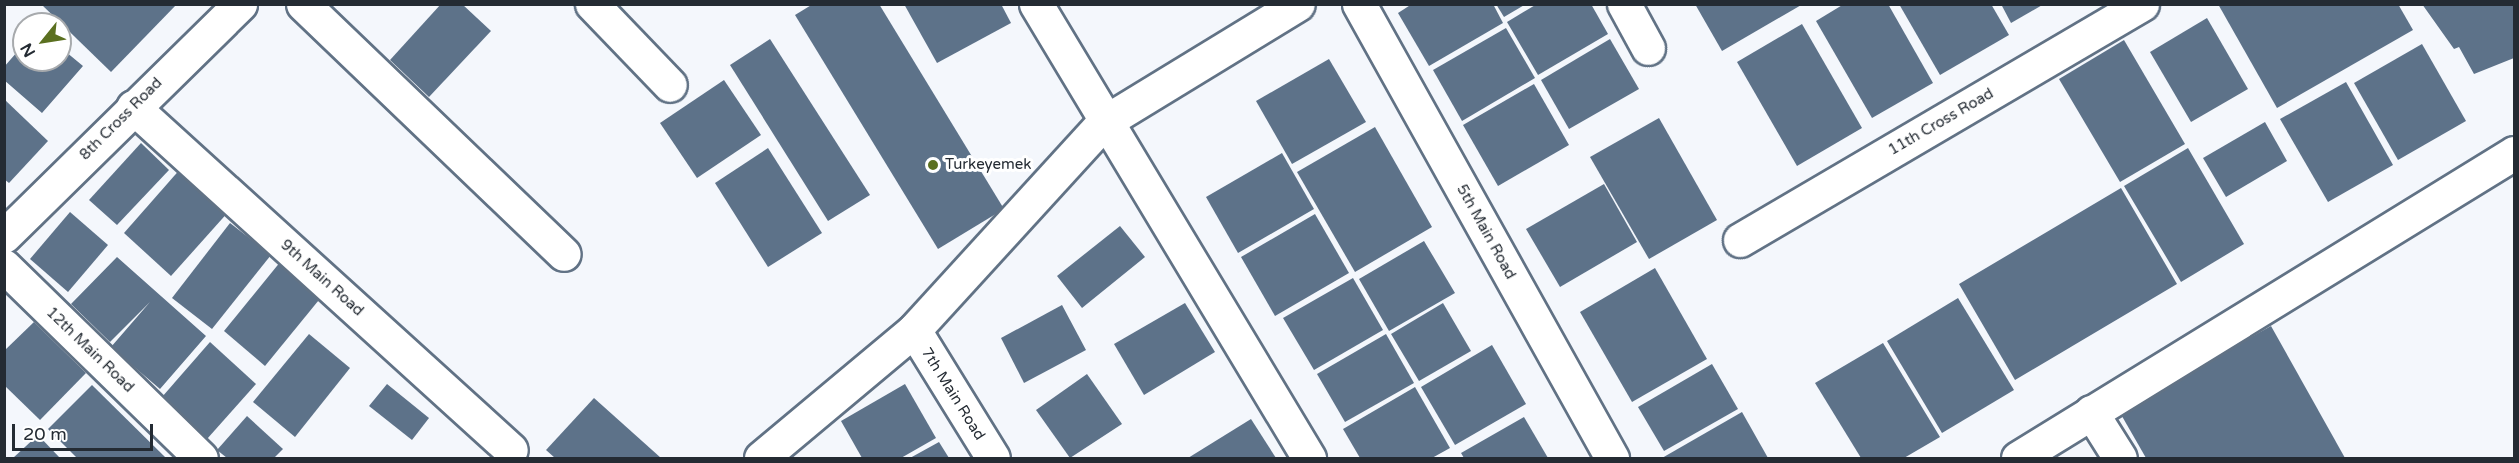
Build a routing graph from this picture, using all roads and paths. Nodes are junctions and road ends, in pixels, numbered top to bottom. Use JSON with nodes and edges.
{"nodes":[{"id":1,"x":240,"y":4,"type":"edge"},
{"id":2,"x":303,"y":4,"type":"edge"},
{"id":3,"x":592,"y":4,"type":"edge"},
{"id":4,"x":1036,"y":4,"type":"edge"},
{"id":5,"x":1298,"y":4,"type":"edge"},
{"id":6,"x":1359,"y":4,"type":"edge"},
{"id":7,"x":1624,"y":4,"type":"edge"},
{"id":8,"x":2142,"y":4,"type":"edge"},
{"id":9,"x":1648,"y":48,"type":"dead end"},
{"id":10,"x":670,"y":85,"type":"dead end"},
{"id":11,"x":133,"y":107,"type":"junction"},
{"id":12,"x":1103,"y":123,"type":"junction"},
{"id":13,"x":2514,"y":153,"type":"edge"},
{"id":14,"x":4,"y":236,"type":"edge"},
{"id":15,"x":1740,"y":240,"type":"dead end"},
{"id":16,"x":564,"y":254,"type":"dead end"},
{"id":17,"x":4,"y":266,"type":"edge"},
{"id":18,"x":914,"y":330,"type":"junction"},
{"id":19,"x":2091,"y":412,"type":"junction"},
{"id":20,"x":512,"y":450,"type":"dead end"},
{"id":21,"x":201,"y":459,"type":"edge"},
{"id":22,"x":761,"y":459,"type":"edge"},
{"id":23,"x":993,"y":459,"type":"edge"},
{"id":24,"x":1308,"y":459,"type":"edge"},
{"id":25,"x":1612,"y":459,"type":"edge"},
{"id":26,"x":2018,"y":459,"type":"edge"},
{"id":27,"x":2120,"y":459,"type":"edge"}],
"edges":[{"from":1,"to":11,"type":"street","name":"8th Cross Road"},
{"from":2,"to":16,"type":"street"},
{"from":3,"to":10,"type":"street"},
{"from":4,"to":12,"type":"street"},
{"from":5,"to":12,"type":"street"},
{"from":6,"to":25,"type":"street","name":"5th Main Road"},
{"from":7,"to":9,"type":"street"},
{"from":8,"to":15,"type":"street","name":"11th Cross Road"},
{"from":11,"to":14,"type":"street","name":"8th Cross Road"},
{"from":11,"to":20,"type":"street","name":"9th Main Road"},
{"from":12,"to":18,"type":"street"},
{"from":12,"to":24,"type":"street"},
{"from":13,"to":19,"type":"street"},
{"from":17,"to":21,"type":"street","name":"12th Main Road"},
{"from":18,"to":22,"type":"street"},
{"from":18,"to":23,"type":"street","name":"7th Main Road"},
{"from":19,"to":26,"type":"street"},
{"from":19,"to":27,"type":"street"}]}
